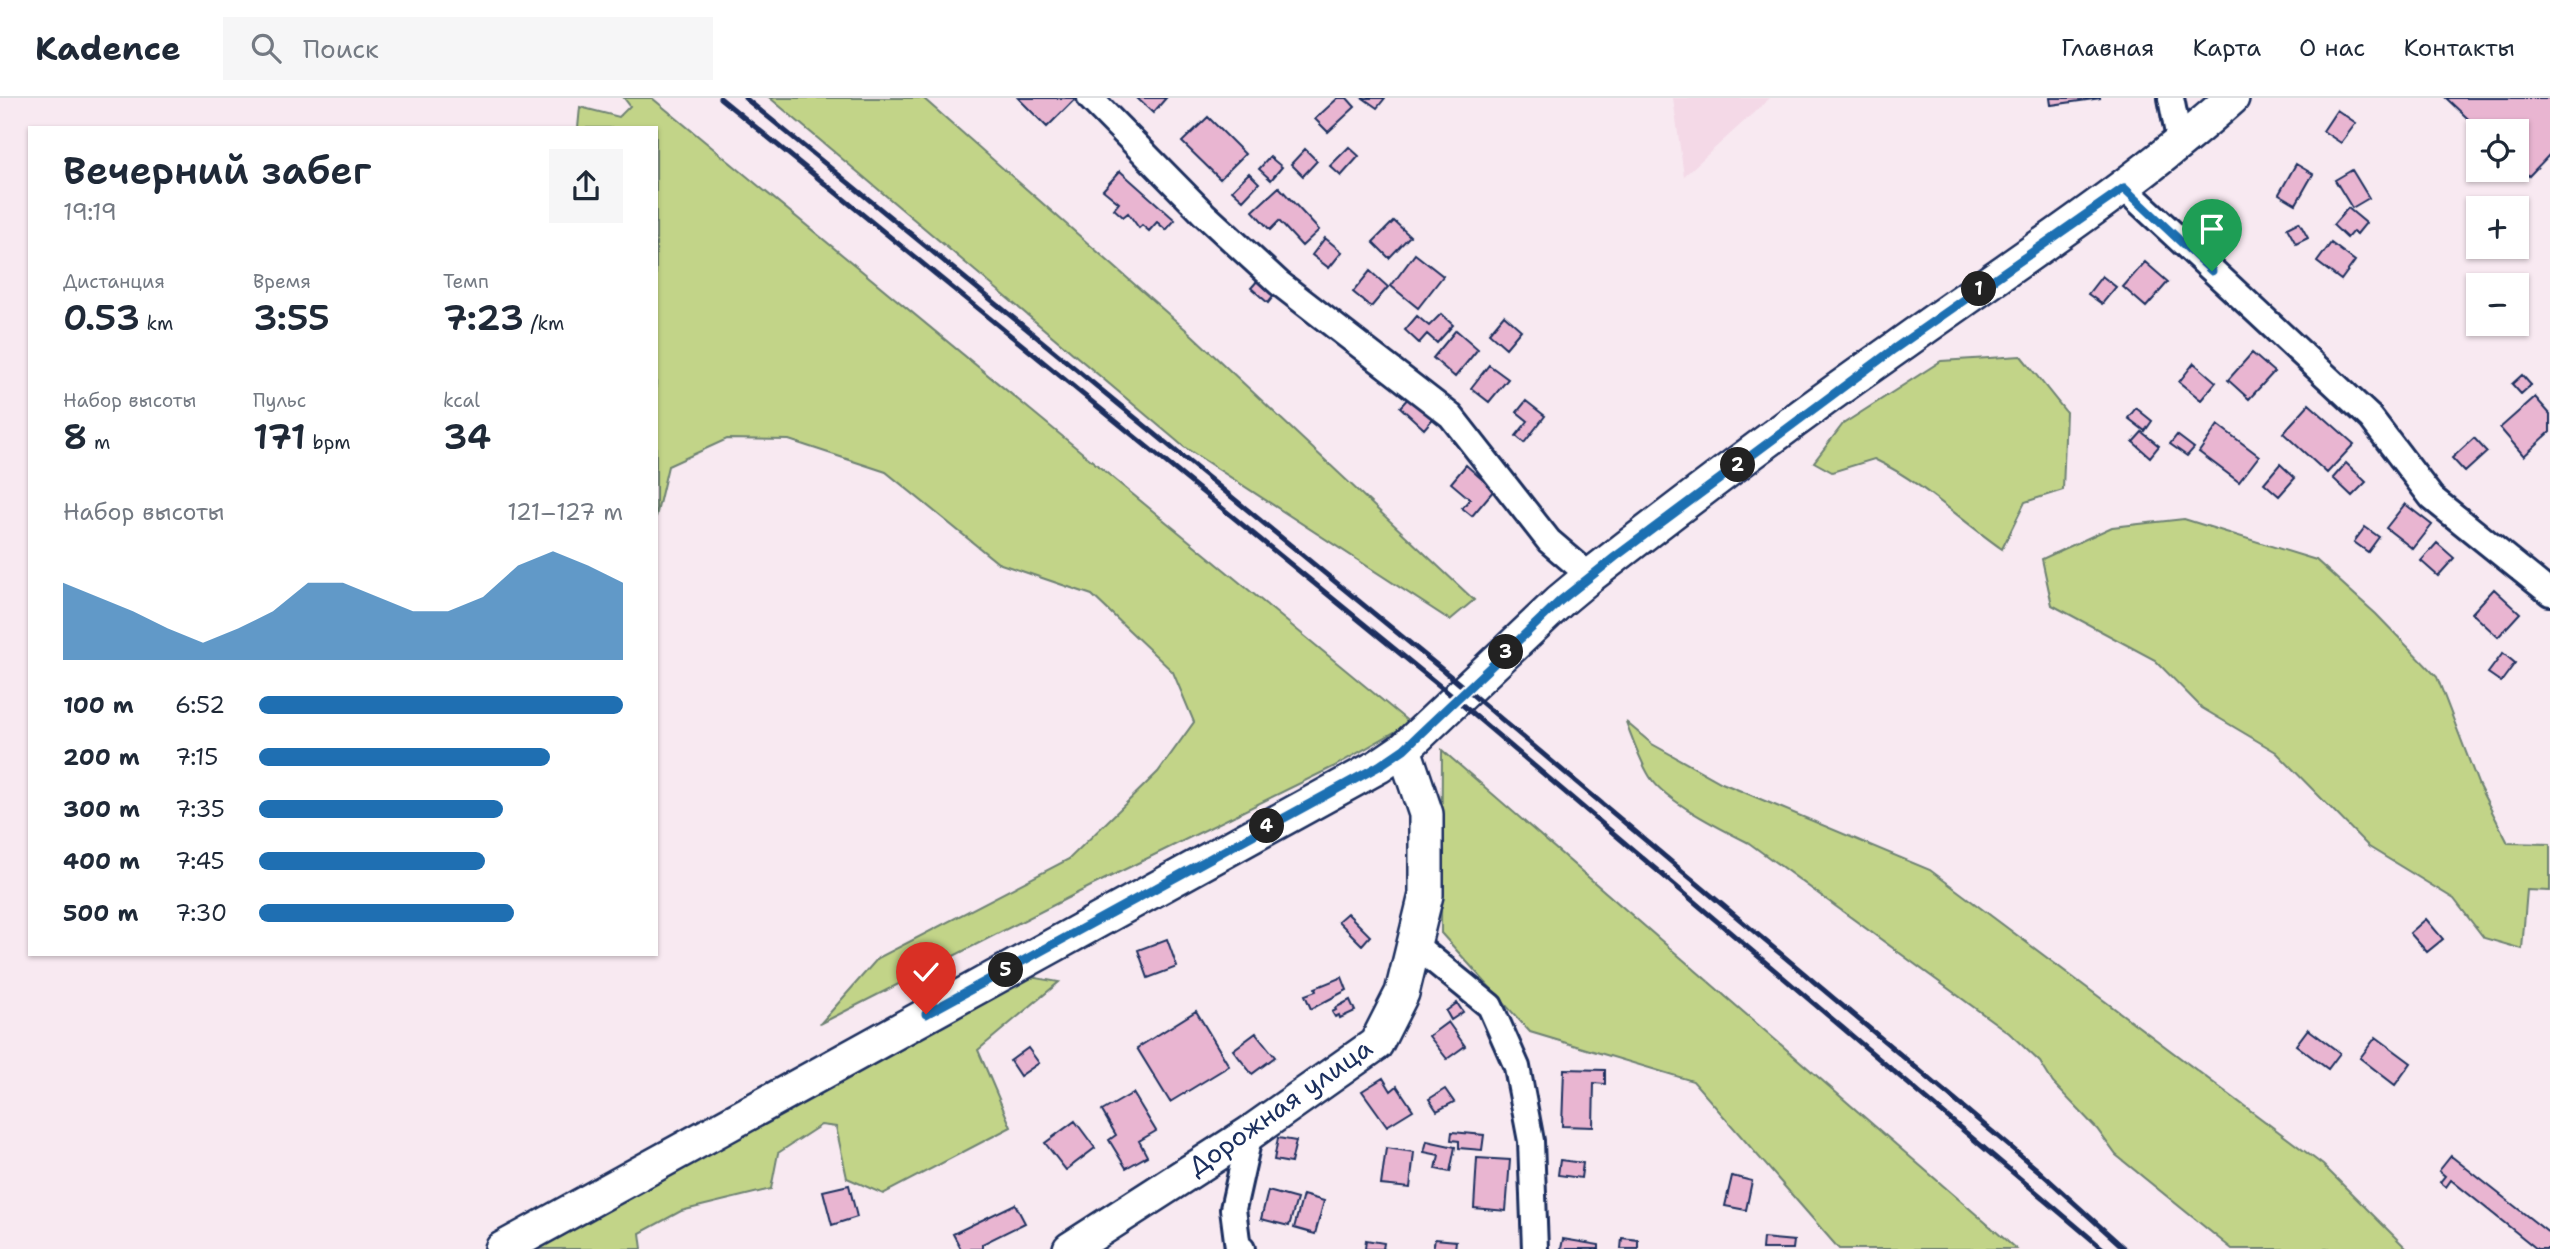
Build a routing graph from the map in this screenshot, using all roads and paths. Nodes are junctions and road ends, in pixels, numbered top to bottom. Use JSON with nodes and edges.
{"nodes":[{"id":1,"x":1090,"y":98,"type":"edge"},
{"id":2,"x":2171,"y":98,"type":"edge"},
{"id":3,"x":2232,"y":98,"type":"edge"},
{"id":4,"x":2180,"y":144,"type":"junction"},
{"id":5,"x":2124,"y":188,"type":"junction"},
{"id":6,"x":1590,"y":576,"type":"junction"},
{"id":7,"x":2550,"y":593,"type":"edge"},
{"id":8,"x":1404,"y":749,"type":"junction"},
{"id":9,"x":1415,"y":945,"type":"junction"},
{"id":10,"x":1250,"y":1133,"type":"junction"},
{"id":11,"x":502,"y":1249,"type":"edge"},
{"id":12,"x":1070,"y":1249,"type":"edge"},
{"id":13,"x":1242,"y":1249,"type":"edge"},
{"id":14,"x":1535,"y":1249,"type":"edge"}],
"edges":[{"from":1,"to":6,"type":"street"},
{"from":2,"to":4,"type":"street"},
{"from":3,"to":4,"type":"street"},
{"from":4,"to":5,"type":"street"},
{"from":5,"to":6,"type":"street"},
{"from":5,"to":7,"type":"street"},
{"from":6,"to":8,"type":"street"},
{"from":8,"to":9,"type":"street","name":"Дорожная улица"},
{"from":8,"to":11,"type":"street"},
{"from":9,"to":10,"type":"street","name":"Дорожная улица"},
{"from":9,"to":14,"type":"street"},
{"from":10,"to":12,"type":"street","name":"Дорожная улица"},
{"from":10,"to":13,"type":"street"}]}
